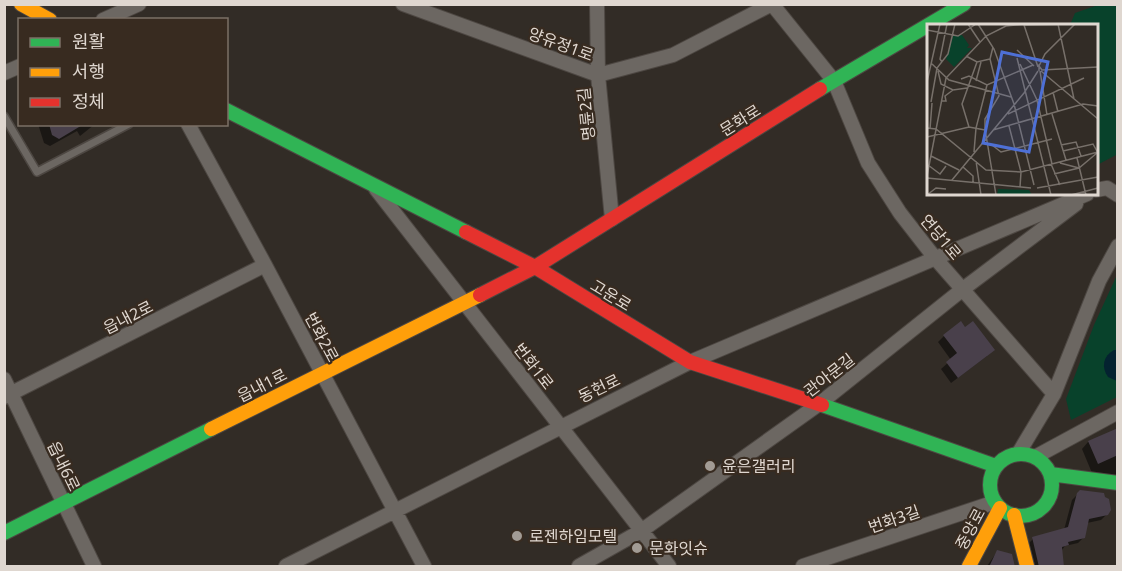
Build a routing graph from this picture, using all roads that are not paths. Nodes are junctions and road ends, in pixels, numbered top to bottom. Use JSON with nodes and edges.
{"nodes":[{"id":1,"x":139,"y":4,"type":"edge"},
{"id":2,"x":403,"y":4,"type":"edge"},
{"id":3,"x":597,"y":4,"type":"edge"},
{"id":4,"x":772,"y":4,"type":"edge"},
{"id":5,"x":964,"y":4,"type":"edge"},
{"id":6,"x":25,"y":10,"type":"edge"},
{"id":7,"x":45,"y":18,"type":"edge"},
{"id":8,"x":108,"y":18,"type":"edge"},
{"id":9,"x":930,"y":24,"type":"edge"},
{"id":10,"x":927,"y":26,"type":"edge"},
{"id":11,"x":598,"y":75,"type":"junction"},
{"id":12,"x":834,"y":81,"type":"junction"},
{"id":13,"x":228,"y":111,"type":"edge"},
{"id":14,"x":4,"y":116,"type":"edge"},
{"id":15,"x":125,"y":126,"type":"edge"},
{"id":16,"x":189,"y":126,"type":"edge"},
{"id":17,"x":374,"y":185,"type":"junction"},
{"id":18,"x":1098,"y":190,"type":"edge"},
{"id":19,"x":1086,"y":195,"type":"edge"},
{"id":20,"x":1087,"y":195,"type":"edge"},
{"id":21,"x":1118,"y":195,"type":"edge"},
{"id":22,"x":612,"y":219,"type":"junction"},
{"id":23,"x":1118,"y":246,"type":"edge"},
{"id":24,"x":935,"y":258,"type":"junction"},
{"id":25,"x":266,"y":265,"type":"junction"},
{"id":26,"x":535,"y":267,"type":"junction"},
{"id":27,"x":963,"y":289,"type":"junction"},
{"id":28,"x":464,"y":302,"type":"junction"},
{"id":29,"x":690,"y":362,"type":"junction"},
{"id":30,"x":322,"y":374,"type":"junction"},
{"id":31,"x":4,"y":379,"type":"edge"},
{"id":32,"x":1054,"y":394,"type":"junction"},
{"id":33,"x":8,"y":396,"type":"edge"},
{"id":34,"x":819,"y":404,"type":"junction"},
{"id":35,"x":1118,"y":412,"type":"edge"},
{"id":36,"x":560,"y":426,"type":"junction"},
{"id":37,"x":1018,"y":454,"type":"junction"},
{"id":38,"x":1035,"y":457,"type":"junction"},
{"id":39,"x":996,"y":466,"type":"junction"},
{"id":40,"x":1050,"y":474,"type":"junction"},
{"id":41,"x":1109,"y":480,"type":"edge"},
{"id":42,"x":64,"y":503,"type":"junction"},
{"id":43,"x":997,"y":505,"type":"junction"},
{"id":44,"x":395,"y":511,"type":"junction"},
{"id":45,"x":1014,"y":515,"type":"junction"},
{"id":46,"x":641,"y":531,"type":"junction"},
{"id":47,"x":4,"y":533,"type":"edge"},
{"id":48,"x":94,"y":567,"type":"edge"},
{"id":49,"x":286,"y":567,"type":"edge"},
{"id":50,"x":424,"y":567,"type":"edge"},
{"id":51,"x":579,"y":567,"type":"edge"},
{"id":52,"x":669,"y":567,"type":"edge"},
{"id":53,"x":803,"y":567,"type":"edge"},
{"id":54,"x":969,"y":567,"type":"edge"},
{"id":55,"x":1027,"y":567,"type":"edge"}],
"edges":[{"from":1,"to":8,"type":"street"},
{"from":2,"to":11,"type":"street","name":"양유정1로"},
{"from":3,"to":11,"type":"street","name":"명륜2길"},
{"from":4,"to":11,"type":"street","name":"양유정1로"},
{"from":4,"to":12,"type":"street","name":"연당1로"},
{"from":5,"to":9,"type":"street","name":"문화로"},
{"from":6,"to":7,"type":"street"},
{"from":10,"to":12,"type":"street","name":"문화로"},
{"from":11,"to":22,"type":"street","name":"명륜2길"},
{"from":12,"to":22,"type":"street","name":"문화로"},
{"from":12,"to":24,"type":"street","name":"연당1로"},
{"from":13,"to":17,"type":"street","name":"고운로"},
{"from":14,"to":15,"type":"lane"},
{"from":16,"to":25,"type":"street","name":"번화2로"},
{"from":17,"to":26,"type":"street","name":"고운로"},
{"from":17,"to":28,"type":"street","name":"번화1로"},
{"from":18,"to":21,"type":"street"},
{"from":19,"to":24,"type":"street","name":"관아문길"},
{"from":20,"to":27,"type":"street","name":"관아문길"},
{"from":22,"to":26,"type":"street","name":"문화로"},
{"from":23,"to":32,"type":"street"},
{"from":24,"to":27,"type":"street","name":"연당1로"},
{"from":24,"to":29,"type":"street","name":"동헌로"},
{"from":25,"to":30,"type":"street","name":"번화2로"},
{"from":25,"to":33,"type":"street","name":"읍내2로"},
{"from":26,"to":28,"type":"street","name":"읍내1로"},
{"from":26,"to":29,"type":"street","name":"고운로"},
{"from":27,"to":32,"type":"street","name":"연당1로"},
{"from":27,"to":34,"type":"street","name":"관아문길"},
{"from":28,"to":30,"type":"street","name":"읍내1로"},
{"from":28,"to":36,"type":"street","name":"번화1로"},
{"from":29,"to":34,"type":"street","name":"고운로"},
{"from":29,"to":36,"type":"street","name":"동헌로"},
{"from":30,"to":42,"type":"street","name":"읍내1로"},
{"from":30,"to":44,"type":"street","name":"번화2로"},
{"from":31,"to":33,"type":"street","name":"읍내6로"},
{"from":32,"to":37,"type":"street"},
{"from":33,"to":42,"type":"street","name":"읍내6로"},
{"from":34,"to":39,"type":"street","name":"고운로"},
{"from":34,"to":46,"type":"street","name":"관아문길"},
{"from":35,"to":38,"type":"street"},
{"from":36,"to":44,"type":"street","name":"동헌로"},
{"from":36,"to":46,"type":"street","name":"번화1로"},
{"from":37,"to":38,"type":"street"},
{"from":37,"to":39,"type":"street"},
{"from":38,"to":40,"type":"street"},
{"from":39,"to":43,"type":"street"},
{"from":40,"to":41,"type":"street"},
{"from":40,"to":45,"type":"street"},
{"from":42,"to":47,"type":"street","name":"읍내1로"},
{"from":42,"to":48,"type":"street","name":"읍내6로"},
{"from":43,"to":45,"type":"street"},
{"from":43,"to":53,"type":"street","name":"번화3길"},
{"from":43,"to":54,"type":"street","name":"중앙로"},
{"from":44,"to":49,"type":"street","name":"동헌로"},
{"from":44,"to":50,"type":"street","name":"번화2로"},
{"from":45,"to":55,"type":"street"},
{"from":46,"to":51,"type":"street","name":"관아문길"},
{"from":46,"to":52,"type":"street","name":"번화1로"}]}
